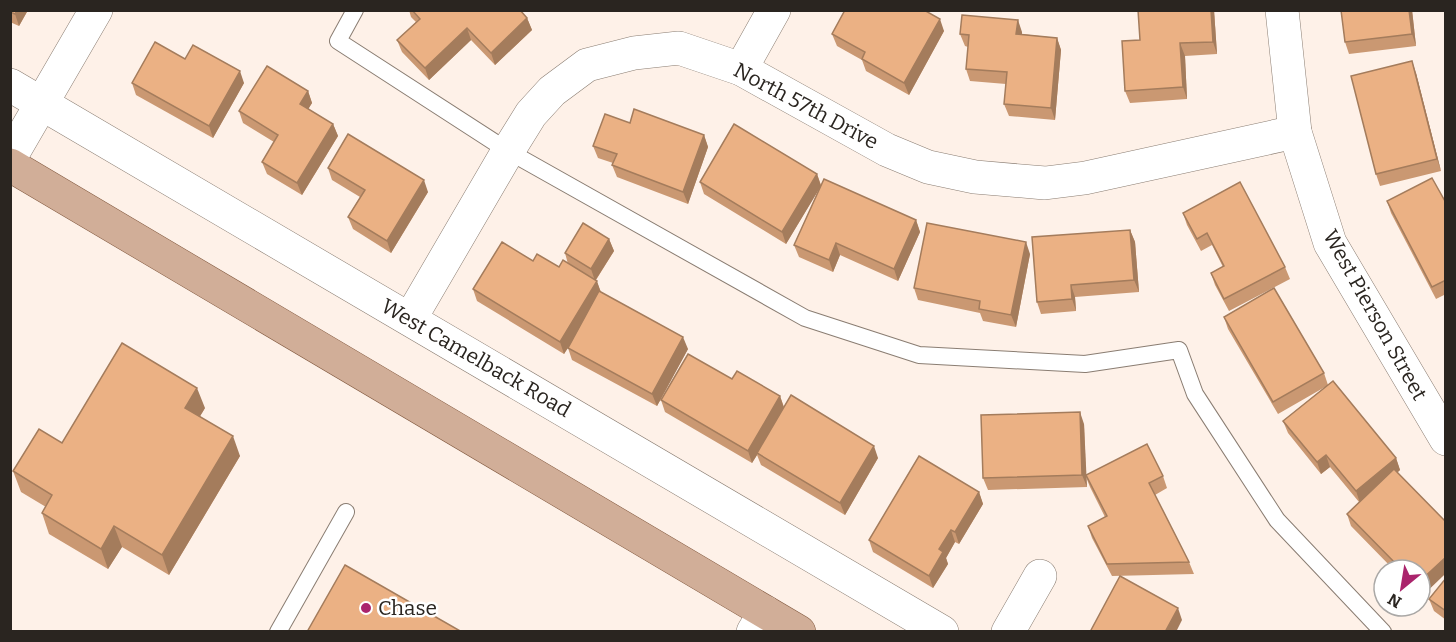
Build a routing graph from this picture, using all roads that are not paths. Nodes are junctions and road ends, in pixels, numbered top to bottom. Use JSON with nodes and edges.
{"nodes":[{"id":1,"x":96,"y":10,"type":"edge"},
{"id":2,"x":355,"y":10,"type":"edge"},
{"id":3,"x":774,"y":10,"type":"edge"},
{"id":4,"x":1282,"y":10,"type":"edge"},
{"id":5,"x":741,"y":69,"type":"junction"},
{"id":6,"x":10,"y":85,"type":"edge"},
{"id":7,"x":41,"y":102,"type":"junction"},
{"id":8,"x":1295,"y":132,"type":"junction"},
{"id":9,"x":508,"y":151,"type":"junction"},
{"id":10,"x":10,"y":158,"type":"edge"},
{"id":11,"x":10,"y":165,"type":"edge"},
{"id":12,"x":410,"y":319,"type":"junction"},
{"id":13,"x":1446,"y":439,"type":"edge"},
{"id":14,"x":346,"y":512,"type":"dead end"},
{"id":15,"x":1040,"y":576,"type":"dead end"},
{"id":16,"x":759,"y":622,"type":"edge"},
{"id":17,"x":278,"y":632,"type":"edge"},
{"id":18,"x":798,"y":632,"type":"edge"},
{"id":19,"x":942,"y":632,"type":"edge"},
{"id":20,"x":1008,"y":632,"type":"edge"},
{"id":21,"x":1383,"y":632,"type":"edge"}],
"edges":[{"from":1,"to":7,"type":"street"},
{"from":2,"to":9,"type":"lane"},
{"from":3,"to":5,"type":"street"},
{"from":4,"to":8,"type":"street","name":"West Pierson Street"},
{"from":5,"to":8,"type":"street","name":"North 57th Drive"},
{"from":5,"to":9,"type":"street","name":"North 57th Drive"},
{"from":6,"to":7,"type":"street","name":"West Camelback Road"},
{"from":7,"to":10,"type":"street"},
{"from":7,"to":12,"type":"street","name":"West Camelback Road"},
{"from":8,"to":13,"type":"street","name":"West Pierson Street"},
{"from":9,"to":12,"type":"street","name":"North 57th Drive"},
{"from":9,"to":21,"type":"lane"},
{"from":11,"to":16,"type":"main road"},
{"from":12,"to":19,"type":"street","name":"West Camelback Road"},
{"from":14,"to":17,"type":"lane"},
{"from":15,"to":20,"type":"street"},
{"from":16,"to":18,"type":"main road"}]}
